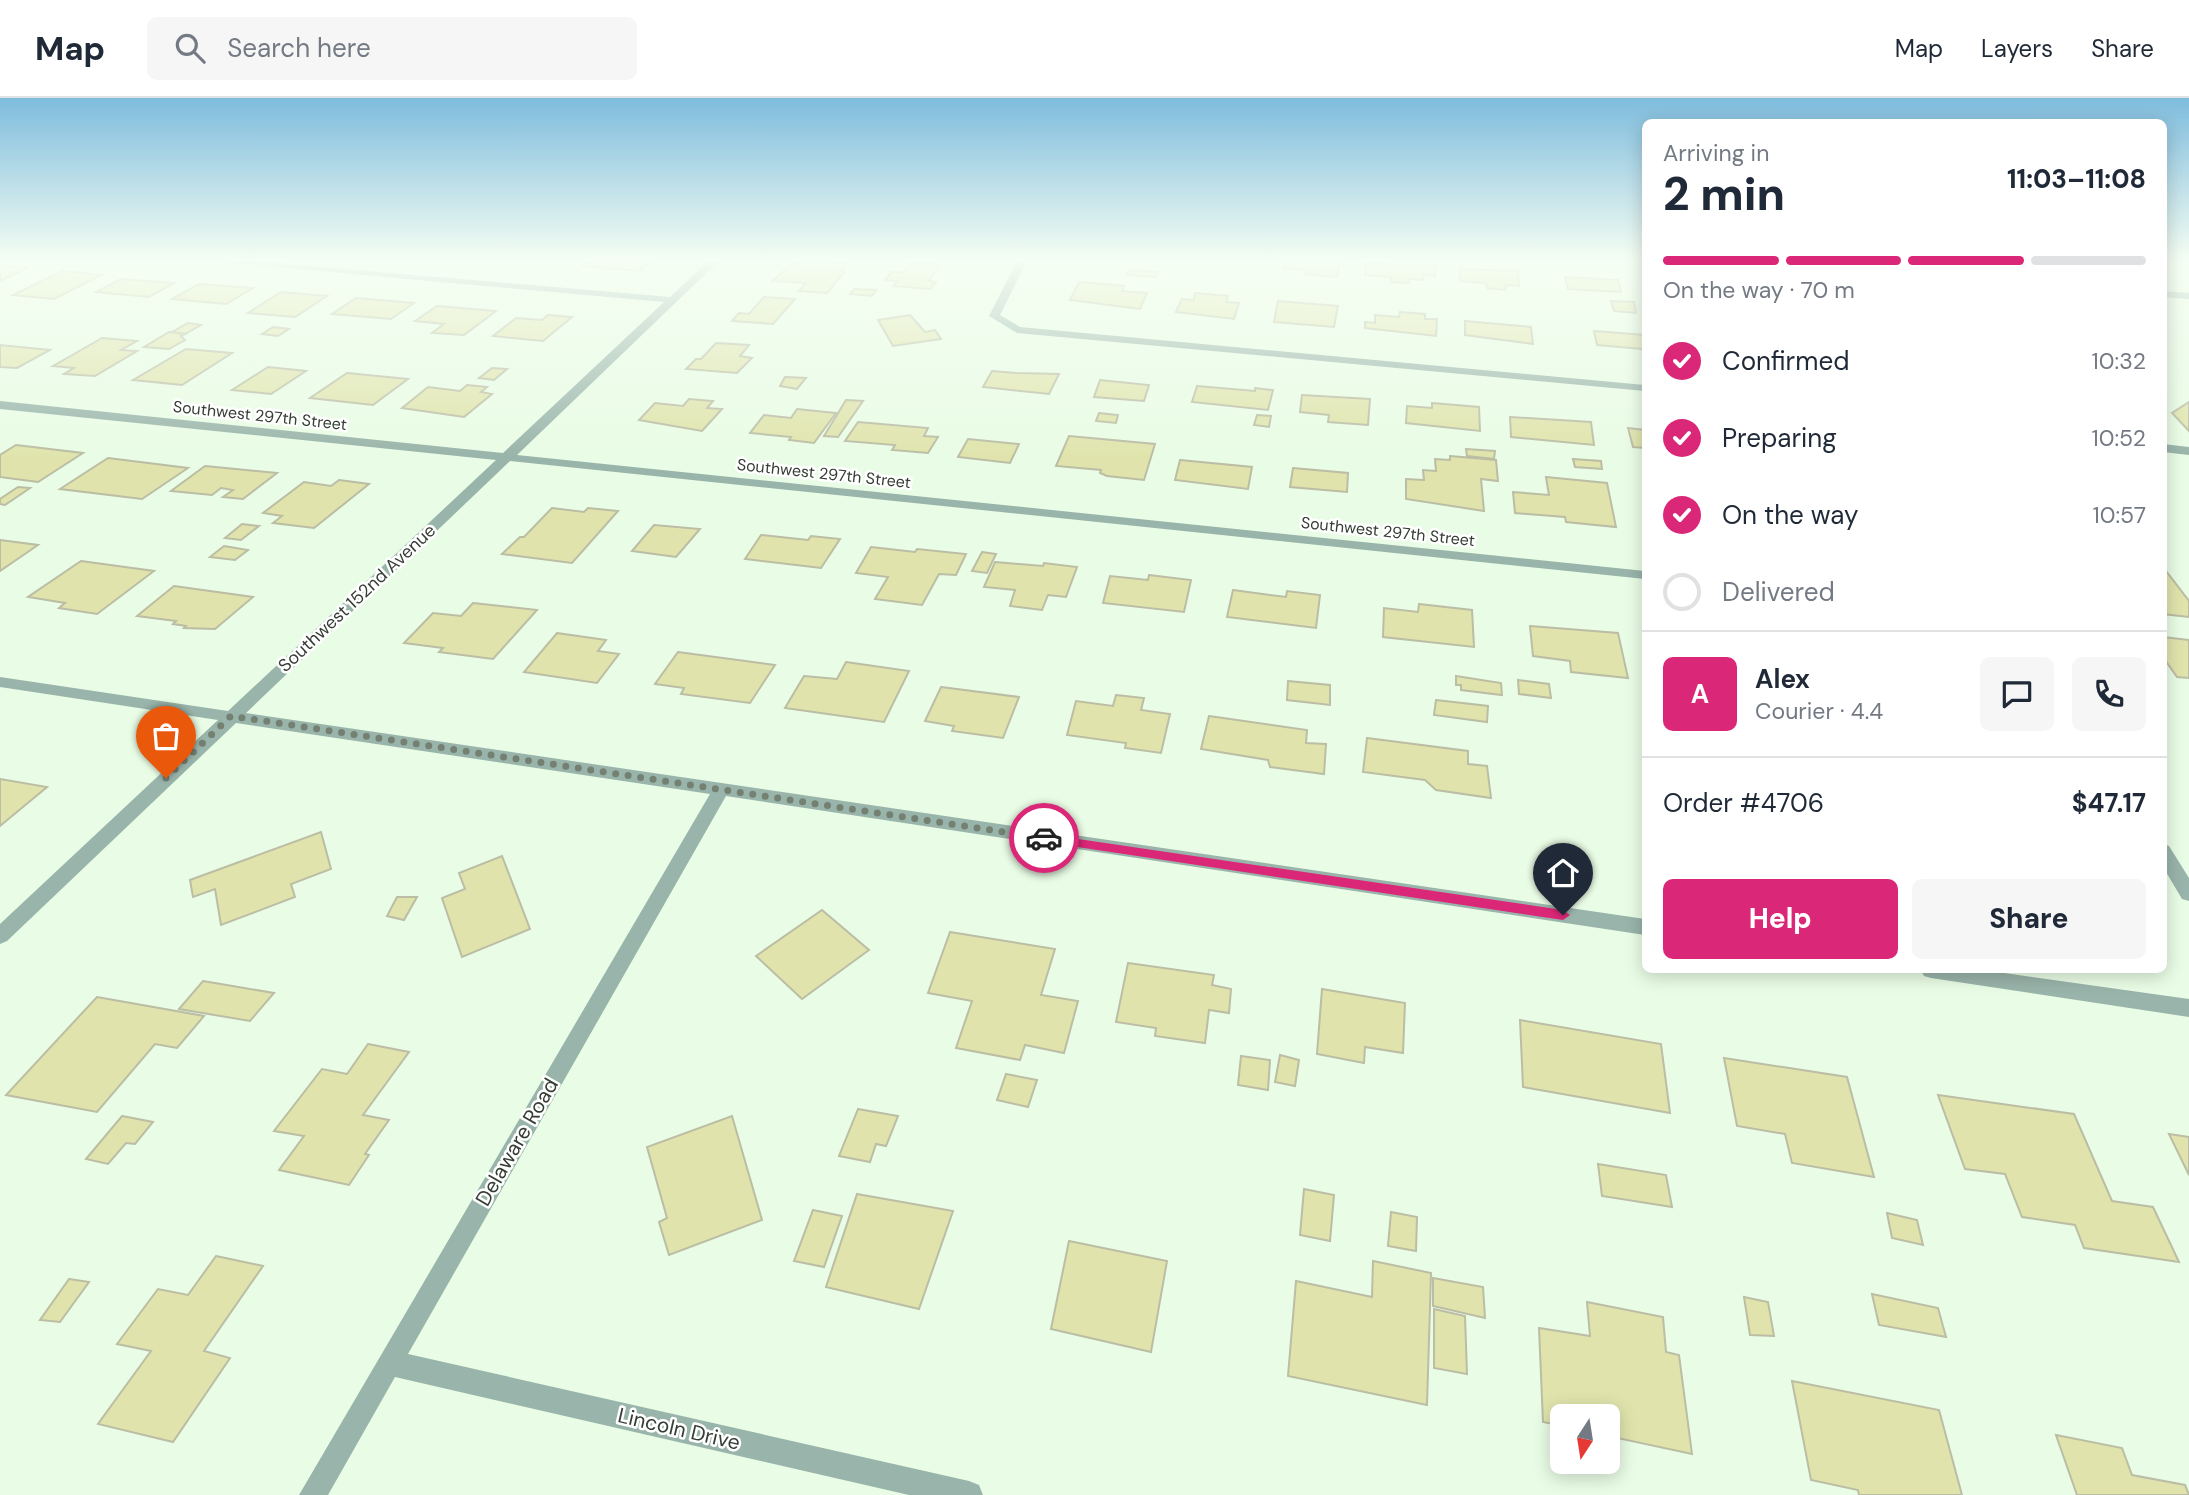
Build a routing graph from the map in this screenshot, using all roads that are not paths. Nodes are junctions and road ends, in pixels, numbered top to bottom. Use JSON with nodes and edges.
{"nodes":[{"id":1,"x":646,"y":326,"type":"edge"},
{"id":2,"x":1011,"y":326,"type":"edge"},
{"id":3,"x":1642,"y":388,"type":"edge"},
{"id":4,"x":0,"y":405,"type":"edge"},
{"id":5,"x":2167,"y":448,"type":"edge"},
{"id":6,"x":2189,"y":451,"type":"edge"},
{"id":7,"x":506,"y":458,"type":"junction"},
{"id":8,"x":1642,"y":575,"type":"edge"},
{"id":9,"x":0,"y":682,"type":"edge"},
{"id":10,"x":231,"y":716,"type":"junction"},
{"id":11,"x":721,"y":790,"type":"junction"},
{"id":12,"x":2167,"y":858,"type":"edge"},
{"id":13,"x":2189,"y":894,"type":"edge"},
{"id":14,"x":1642,"y":927,"type":"edge"},
{"id":15,"x":0,"y":936,"type":"edge"},
{"id":16,"x":1951,"y":973,"type":"edge"},
{"id":17,"x":2189,"y":1008,"type":"edge"},
{"id":18,"x":389,"y":1363,"type":"junction"},
{"id":19,"x":313,"y":1495,"type":"edge"},
{"id":20,"x":969,"y":1495,"type":"edge"}],
"edges":[{"from":1,"to":7,"type":"street","name":"Southwest 152nd Avenue"},
{"from":2,"to":3,"type":"street"},
{"from":4,"to":7,"type":"street","name":"Southwest 297th Street"},
{"from":5,"to":6,"type":"street"},
{"from":7,"to":8,"type":"street","name":"Southwest 297th Street"},
{"from":7,"to":10,"type":"street","name":"Southwest 152nd Avenue"},
{"from":9,"to":10,"type":"street"},
{"from":10,"to":11,"type":"street"},
{"from":10,"to":15,"type":"street","name":"Southwest 152nd Avenue"},
{"from":11,"to":14,"type":"street"},
{"from":11,"to":18,"type":"street","name":"Delaware Road"},
{"from":12,"to":13,"type":"street"},
{"from":16,"to":17,"type":"street"},
{"from":18,"to":19,"type":"street","name":"Delaware Road"},
{"from":18,"to":20,"type":"street","name":"Lincoln Drive"}]}
